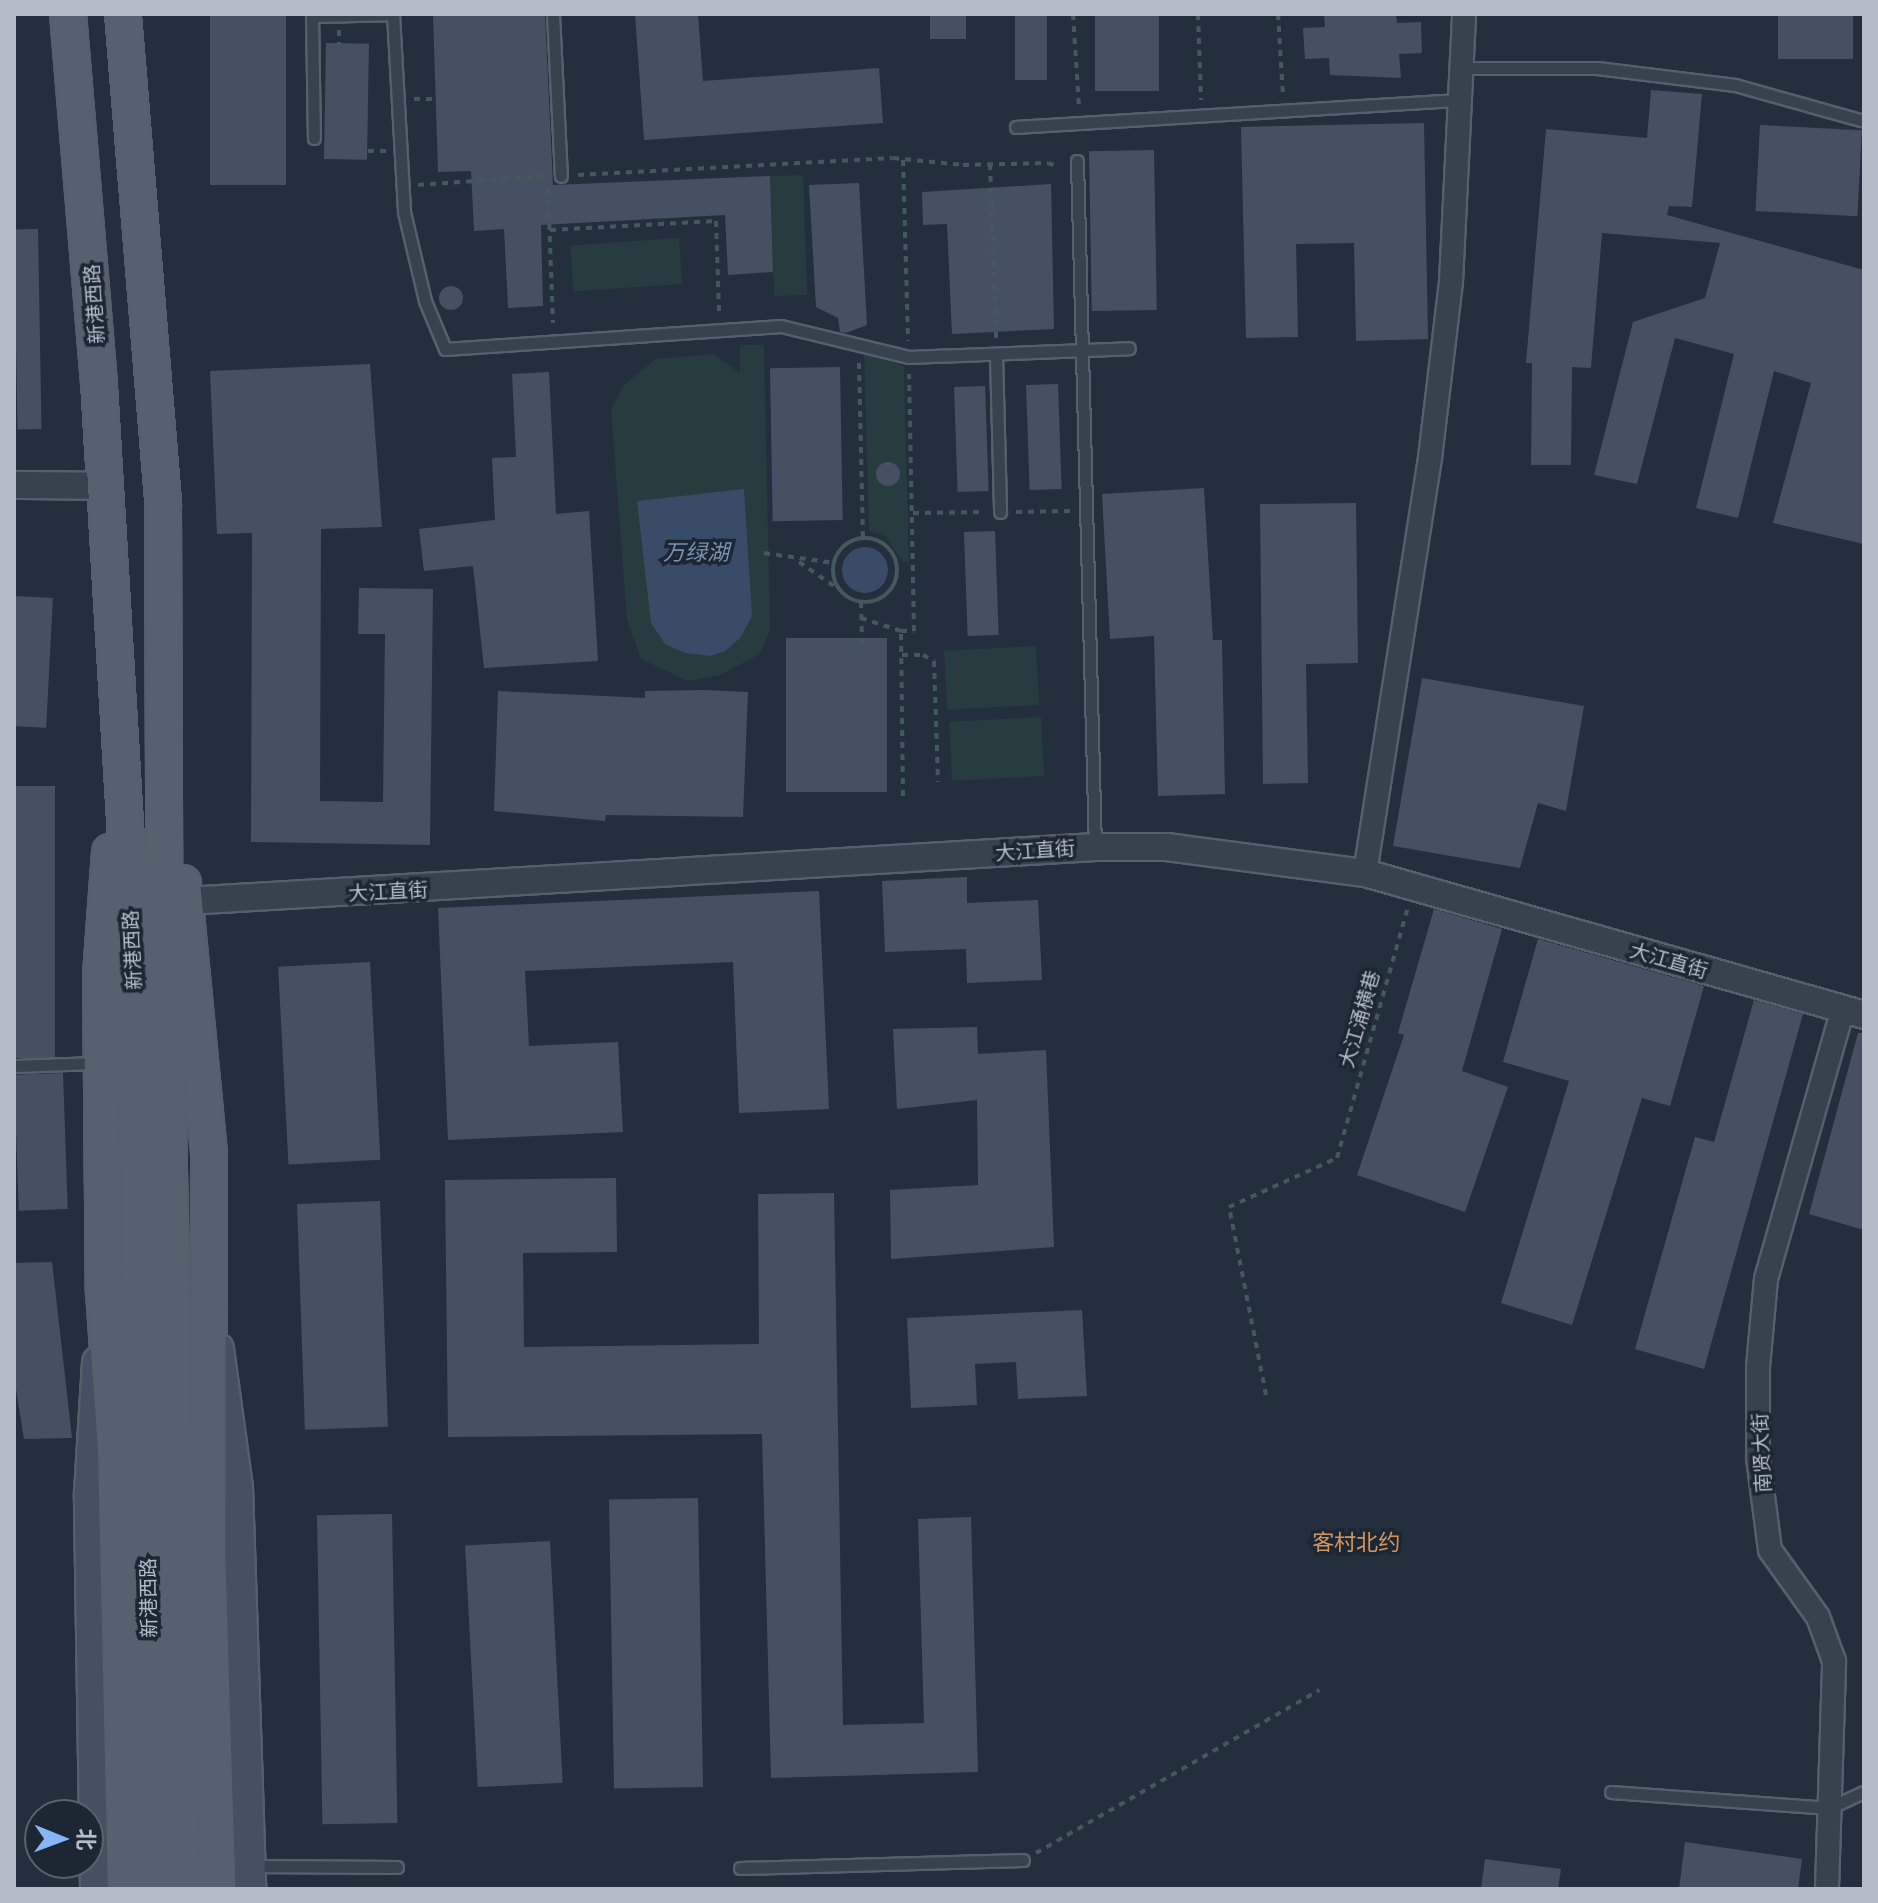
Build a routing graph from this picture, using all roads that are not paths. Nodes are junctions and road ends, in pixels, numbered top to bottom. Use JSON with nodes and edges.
{"nodes":[{"id":1,"x":68,"y":14,"type":"edge"},
{"id":2,"x":123,"y":14,"type":"edge"},
{"id":3,"x":393,"y":14,"type":"edge"},
{"id":4,"x":553,"y":14,"type":"edge"},
{"id":5,"x":1464,"y":14,"type":"edge"},
{"id":6,"x":312,"y":15,"type":"edge"},
{"id":7,"x":1465,"y":68,"type":"junction"},
{"id":8,"x":1462,"y":100,"type":"junction"},
{"id":9,"x":1860,"y":120,"type":"dead end"},
{"id":10,"x":1016,"y":127,"type":"dead end"},
{"id":11,"x":314,"y":138,"type":"dead end"},
{"id":12,"x":1077,"y":161,"type":"dead end"},
{"id":13,"x":561,"y":176,"type":"road end"},
{"id":14,"x":1129,"y":348,"type":"dead end"},
{"id":15,"x":1083,"y":351,"type":"junction"},
{"id":16,"x":996,"y":355,"type":"junction"},
{"id":17,"x":14,"y":485,"type":"edge"},
{"id":18,"x":105,"y":486,"type":"junction"},
{"id":19,"x":1000,"y":512,"type":"dead end"},
{"id":20,"x":120,"y":781,"type":"junction"},
{"id":21,"x":167,"y":788,"type":"junction"},
{"id":22,"x":1095,"y":847,"type":"junction"},
{"id":23,"x":1365,"y":873,"type":"junction"},
{"id":24,"x":186,"y":901,"type":"junction"},
{"id":25,"x":1854,"y":1012,"type":"edge"},
{"id":26,"x":101,"y":1062,"type":"junction"},
{"id":27,"x":14,"y":1066,"type":"edge"},
{"id":28,"x":104,"y":1292,"type":"junction"},
{"id":29,"x":211,"y":1310,"type":"junction"},
{"id":30,"x":158,"y":1400,"type":"junction"},
{"id":31,"x":1611,"y":1792,"type":"dead end"},
{"id":32,"x":1864,"y":1792,"type":"edge"},
{"id":33,"x":1829,"y":1808,"type":"junction"},
{"id":34,"x":1023,"y":1860,"type":"road end"},
{"id":35,"x":397,"y":1867,"type":"dead end"},
{"id":36,"x":740,"y":1868,"type":"dead end"},
{"id":37,"x":249,"y":1877,"type":"edge"},
{"id":38,"x":96,"y":1889,"type":"edge"},
{"id":39,"x":125,"y":1889,"type":"edge"},
{"id":40,"x":155,"y":1889,"type":"edge"},
{"id":41,"x":183,"y":1889,"type":"edge"},
{"id":42,"x":218,"y":1889,"type":"edge"},
{"id":43,"x":1827,"y":1889,"type":"edge"}],
"edges":[{"from":1,"to":18,"type":"main road","name":"新港西路"},
{"from":2,"to":21,"type":"main road","name":"新港西路"},
{"from":3,"to":6,"type":"lane"},
{"from":3,"to":16,"type":"lane"},
{"from":4,"to":13,"type":"lane"},
{"from":5,"to":7,"type":"street"},
{"from":6,"to":11,"type":"lane"},
{"from":7,"to":8,"type":"street"},
{"from":7,"to":9,"type":"lane"},
{"from":8,"to":10,"type":"lane"},
{"from":8,"to":23,"type":"street"},
{"from":12,"to":15,"type":"lane"},
{"from":14,"to":15,"type":"lane"},
{"from":15,"to":16,"type":"lane"},
{"from":15,"to":22,"type":"lane"},
{"from":16,"to":19,"type":"lane"},
{"from":17,"to":18,"type":"street"},
{"from":18,"to":20,"type":"main road","name":"新港西路"},
{"from":20,"to":26,"type":"main road"},
{"from":20,"to":30,"type":"main road","name":"新港西路"},
{"from":21,"to":24,"type":"main road"},
{"from":21,"to":30,"type":"main road","name":"新港西路"},
{"from":22,"to":23,"type":"street","name":"大江直街"},
{"from":22,"to":24,"type":"street","name":"大江直街"},
{"from":23,"to":25,"type":"street","name":"大江直街"},
{"from":24,"to":29,"type":"main road"},
{"from":25,"to":33,"type":"street","name":"南贤大街"},
{"from":26,"to":27,"type":"lane"},
{"from":26,"to":28,"type":"main road"},
{"from":28,"to":38,"type":"main road"},
{"from":28,"to":39,"type":"main road"},
{"from":29,"to":37,"type":"main road"},
{"from":29,"to":42,"type":"main road"},
{"from":30,"to":40,"type":"main road","name":"新港西路"},
{"from":30,"to":41,"type":"main road","name":"新港西路"},
{"from":31,"to":33,"type":"lane"},
{"from":32,"to":33,"type":"lane"},
{"from":33,"to":43,"type":"street","name":"南贤大街"},
{"from":34,"to":36,"type":"lane"},
{"from":35,"to":37,"type":"lane"}]}
